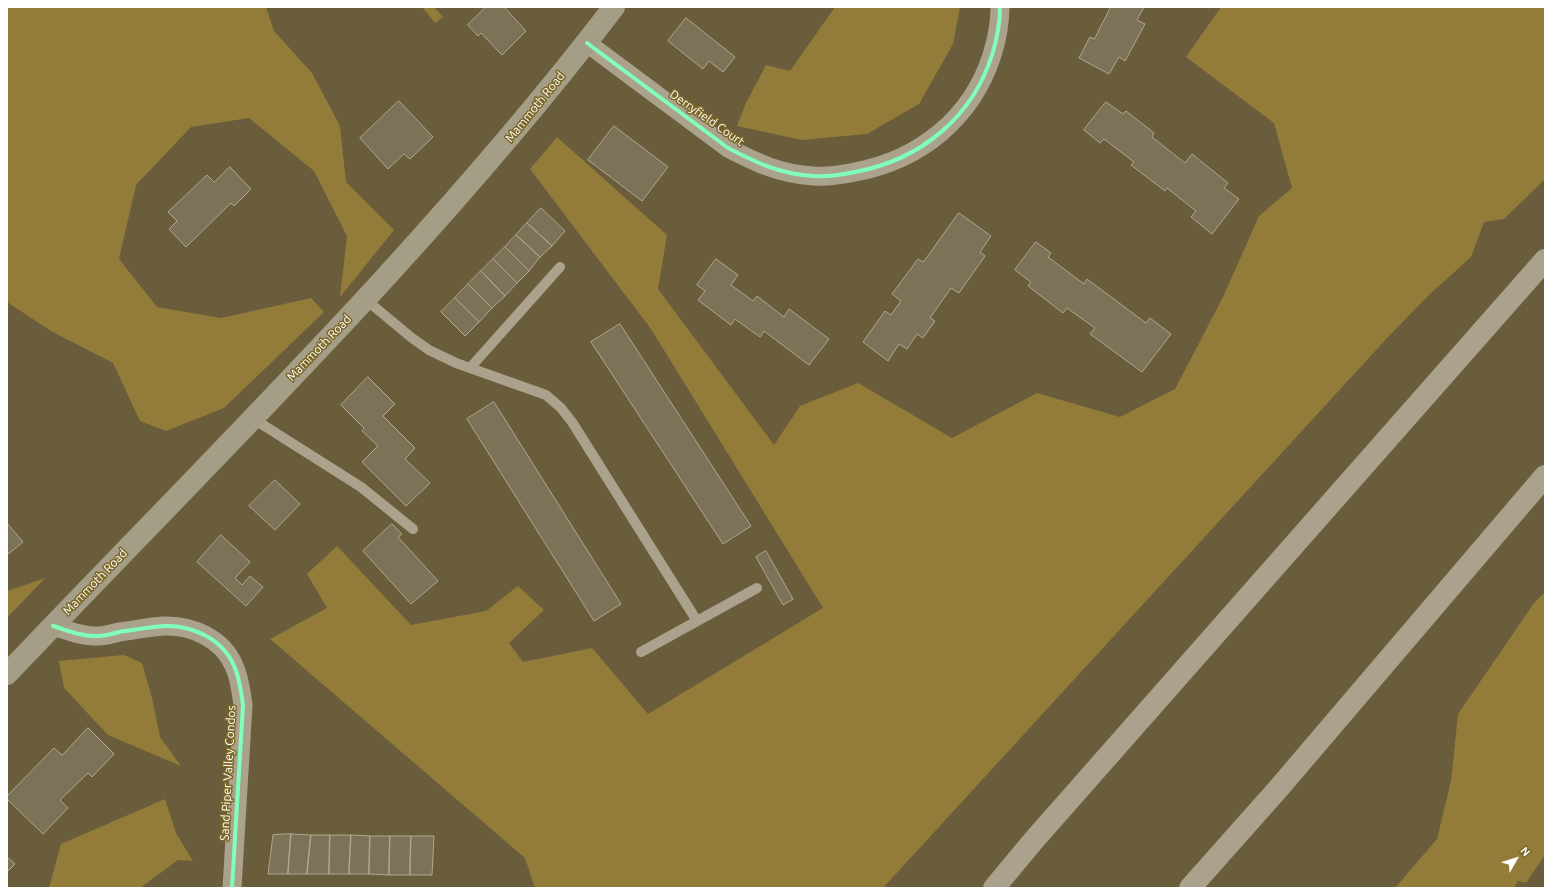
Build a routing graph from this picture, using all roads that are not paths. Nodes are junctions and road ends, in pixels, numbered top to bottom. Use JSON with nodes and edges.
{"nodes":[{"id":1,"x":614,"y":7,"type":"edge"},
{"id":2,"x":1000,"y":7,"type":"edge"},
{"id":3,"x":586,"y":43,"type":"junction"},
{"id":4,"x":1545,"y":260,"type":"edge"},
{"id":5,"x":560,"y":268,"type":"dead end"},
{"id":6,"x":365,"y":299,"type":"junction"},
{"id":7,"x":470,"y":368,"type":"junction"},
{"id":8,"x":252,"y":418,"type":"junction"},
{"id":9,"x":1545,"y":476,"type":"edge"},
{"id":10,"x":413,"y":530,"type":"dead end"},
{"id":11,"x":757,"y":588,"type":"dead end"},
{"id":12,"x":697,"y":621,"type":"junction"},
{"id":13,"x":53,"y":626,"type":"junction"},
{"id":14,"x":641,"y":652,"type":"dead end"},
{"id":15,"x":7,"y":674,"type":"edge"},
{"id":16,"x":1034,"y":840,"type":"junction"},
{"id":17,"x":1208,"y":868,"type":"junction"},
{"id":18,"x":232,"y":888,"type":"edge"},
{"id":19,"x":985,"y":888,"type":"edge"},
{"id":20,"x":994,"y":888,"type":"edge"},
{"id":21,"x":1190,"y":888,"type":"edge"},
{"id":22,"x":1198,"y":888,"type":"edge"}],
"edges":[{"from":1,"to":3,"type":"main road","name":"Mammoth Road"},
{"from":2,"to":3,"type":"street","name":"Derryfield Court"},
{"from":3,"to":6,"type":"main road","name":"Mammoth Road"},
{"from":4,"to":16,"type":"highway"},
{"from":5,"to":7,"type":"lane"},
{"from":6,"to":7,"type":"lane"},
{"from":6,"to":8,"type":"main road","name":"Mammoth Road"},
{"from":7,"to":12,"type":"lane"},
{"from":8,"to":10,"type":"lane"},
{"from":8,"to":13,"type":"main road","name":"Mammoth Road"},
{"from":9,"to":17,"type":"highway"},
{"from":11,"to":12,"type":"lane"},
{"from":12,"to":14,"type":"lane"},
{"from":13,"to":15,"type":"main road","name":"Mammoth Road"},
{"from":13,"to":18,"type":"street","name":"Sand Piper Valley Condos"},
{"from":16,"to":19,"type":"highway"},
{"from":16,"to":20,"type":"highway"},
{"from":17,"to":21,"type":"highway"},
{"from":17,"to":22,"type":"highway"}]}
